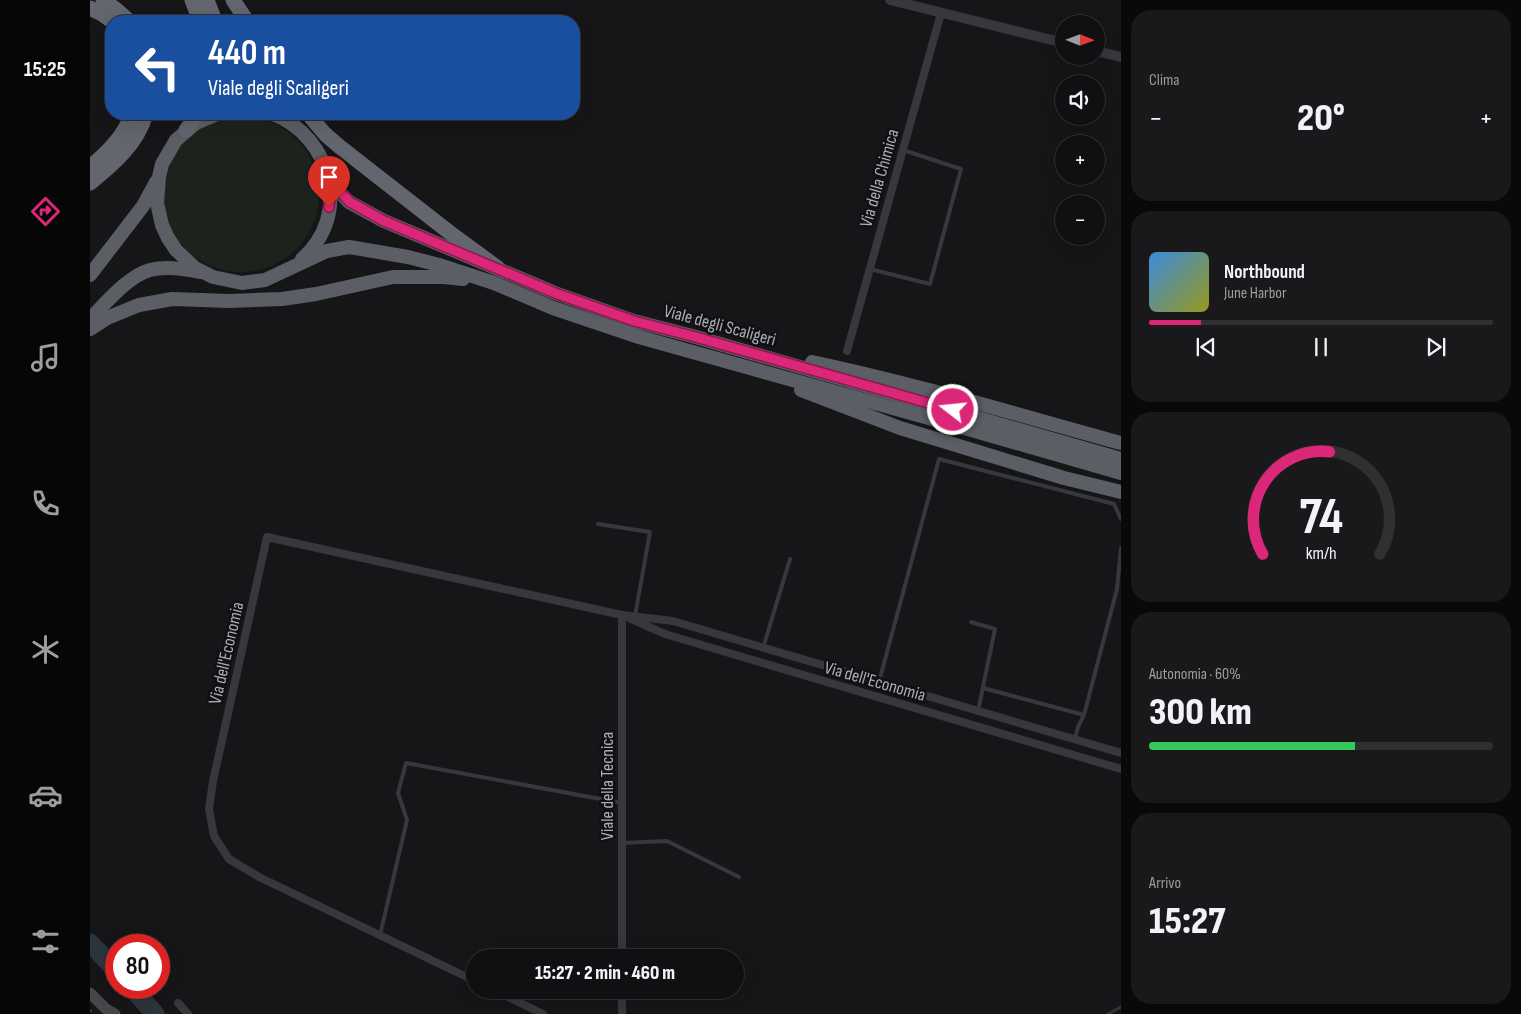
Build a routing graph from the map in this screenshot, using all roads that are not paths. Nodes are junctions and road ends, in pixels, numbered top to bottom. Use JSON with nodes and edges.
{"nodes":[{"id":1,"x":103,"y":0,"type":"edge"},
{"id":2,"x":192,"y":0,"type":"edge"},
{"id":3,"x":207,"y":0,"type":"edge"},
{"id":4,"x":233,"y":0,"type":"edge"},
{"id":5,"x":890,"y":0,"type":"edge"},
{"id":6,"x":90,"y":8,"type":"edge"},
{"id":7,"x":941,"y":13,"type":"junction"},
{"id":8,"x":122,"y":15,"type":"edge"},
{"id":9,"x":198,"y":15,"type":"edge"},
{"id":10,"x":213,"y":15,"type":"edge"},
{"id":11,"x":243,"y":15,"type":"edge"},
{"id":12,"x":105,"y":16,"type":"edge"},
{"id":13,"x":1055,"y":41,"type":"edge"},
{"id":14,"x":1105,"y":53,"type":"edge"},
{"id":15,"x":1121,"y":57,"type":"edge"},
{"id":16,"x":129,"y":120,"type":"edge"},
{"id":17,"x":144,"y":120,"type":"edge"},
{"id":18,"x":194,"y":120,"type":"edge"},
{"id":19,"x":203,"y":120,"type":"edge"},
{"id":20,"x":286,"y":120,"type":"edge"},
{"id":21,"x":313,"y":120,"type":"edge"},
{"id":22,"x":186,"y":130,"type":"junction"},
{"id":23,"x":903,"y":150,"type":"junction"},
{"id":24,"x":90,"y":167,"type":"edge"},
{"id":25,"x":159,"y":177,"type":"junction"},
{"id":26,"x":329,"y":181,"type":"junction"},
{"id":27,"x":90,"y":184,"type":"edge"},
{"id":28,"x":290,"y":269,"type":"junction"},
{"id":29,"x":870,"y":269,"type":"junction"},
{"id":30,"x":202,"y":272,"type":"junction"},
{"id":31,"x":90,"y":275,"type":"edge"},
{"id":32,"x":496,"y":276,"type":"junction"},
{"id":33,"x":90,"y":319,"type":"edge"},
{"id":34,"x":90,"y":329,"type":"edge"},
{"id":35,"x":692,"y":336,"type":"junction"},
{"id":36,"x":847,"y":351,"type":"dead end"},
{"id":37,"x":721,"y":360,"type":"junction"},
{"id":38,"x":970,"y":422,"type":"junction"},
{"id":39,"x":1121,"y":443,"type":"edge"},
{"id":40,"x":1121,"y":458,"type":"edge"},
{"id":41,"x":1121,"y":473,"type":"edge"},
{"id":42,"x":1121,"y":492,"type":"edge"},
{"id":43,"x":1121,"y":519,"type":"edge"},
{"id":44,"x":598,"y":524,"type":"dead end"},
{"id":45,"x":1121,"y":548,"type":"edge"},
{"id":46,"x":790,"y":559,"type":"dead end"},
{"id":47,"x":901,"y":601,"type":"junction"},
{"id":48,"x":906,"y":602,"type":"dead end"},
{"id":49,"x":622,"y":615,"type":"junction"},
{"id":50,"x":635,"y":616,"type":"junction"},
{"id":51,"x":971,"y":622,"type":"dead end"},
{"id":52,"x":763,"y":648,"type":"junction"},
{"id":53,"x":879,"y":682,"type":"junction"},
{"id":54,"x":983,"y":688,"type":"junction"},
{"id":55,"x":978,"y":711,"type":"junction"},
{"id":56,"x":1084,"y":715,"type":"junction"},
{"id":57,"x":1075,"y":739,"type":"junction"},
{"id":58,"x":1121,"y":752,"type":"edge"},
{"id":59,"x":1121,"y":769,"type":"edge"},
{"id":60,"x":622,"y":803,"type":"junction"},
{"id":61,"x":622,"y":843,"type":"junction"},
{"id":62,"x":739,"y":877,"type":"dead end"},
{"id":63,"x":380,"y":936,"type":"junction"},
{"id":64,"x":622,"y":949,"type":"edge"},
{"id":65,"x":466,"y":977,"type":"edge"},
{"id":66,"x":90,"y":993,"type":"edge"},
{"id":67,"x":512,"y":999,"type":"edge"},
{"id":68,"x":622,"y":999,"type":"edge"},
{"id":69,"x":178,"y":1003,"type":"dead end"},
{"id":70,"x":115,"y":1014,"type":"edge"},
{"id":71,"x":188,"y":1014,"type":"edge"},
{"id":72,"x":543,"y":1014,"type":"edge"},
{"id":73,"x":622,"y":1014,"type":"edge"}],
"edges":[{"from":1,"to":8,"type":"highway"},
{"from":2,"to":9,"type":"highway"},
{"from":3,"to":10,"type":"highway"},
{"from":4,"to":11,"type":"highway"},
{"from":5,"to":7,"type":"street"},
{"from":6,"to":12,"type":"highway"},
{"from":7,"to":13,"type":"street"},
{"from":7,"to":23,"type":"street","name":"Via della Chimica"},
{"from":14,"to":15,"type":"street"},
{"from":16,"to":24,"type":"highway"},
{"from":17,"to":27,"type":"highway"},
{"from":18,"to":22,"type":"highway"},
{"from":19,"to":22,"type":"highway","name":"Viale degli Scaligeri"},
{"from":20,"to":26,"type":"highway","name":"Viale degli Scaligeri"},
{"from":21,"to":32,"type":"highway"},
{"from":22,"to":25,"type":"highway","name":"Viale degli Scaligeri"},
{"from":23,"to":29,"type":"street","name":"Via della Chimica"},
{"from":23,"to":29,"type":"lane"},
{"from":25,"to":30,"type":"highway","name":"Viale degli Scaligeri"},
{"from":25,"to":31,"type":"highway"},
{"from":26,"to":28,"type":"highway","name":"Viale degli Scaligeri"},
{"from":26,"to":32,"type":"highway","name":"Viale degli Scaligeri"},
{"from":28,"to":30,"type":"highway","name":"Viale degli Scaligeri"},
{"from":28,"to":32,"type":"highway","name":"Viale degli Scaligeri"},
{"from":29,"to":36,"type":"street","name":"Via della Chimica"},
{"from":30,"to":33,"type":"highway"},
{"from":32,"to":34,"type":"highway"},
{"from":32,"to":35,"type":"highway","name":"Viale degli Scaligeri"},
{"from":32,"to":37,"type":"highway","name":"Viale degli Scaligeri"},
{"from":35,"to":38,"type":"highway","name":"Viale degli Scaligeri"},
{"from":35,"to":39,"type":"highway"},
{"from":37,"to":38,"type":"highway","name":"Viale degli Scaligeri"},
{"from":37,"to":42,"type":"highway"},
{"from":38,"to":40,"type":"highway","name":"Viale degli Scaligeri"},
{"from":38,"to":41,"type":"highway","name":"Viale degli Scaligeri"},
{"from":43,"to":47,"type":"lane"},
{"from":44,"to":50,"type":"lane"},
{"from":45,"to":56,"type":"lane"},
{"from":46,"to":52,"type":"lane"},
{"from":47,"to":48,"type":"lane"},
{"from":47,"to":53,"type":"lane"},
{"from":49,"to":50,"type":"street","name":"Via dell'Economia"},
{"from":49,"to":59,"type":"street","name":"Via dell'Economia"},
{"from":49,"to":60,"type":"street","name":"Viale della Tecnica"},
{"from":49,"to":63,"type":"street","name":"Via dell'Economia"},
{"from":50,"to":52,"type":"street","name":"Via dell'Economia"},
{"from":51,"to":54,"type":"lane"},
{"from":52,"to":53,"type":"street","name":"Via dell'Economia"},
{"from":53,"to":55,"type":"street","name":"Via dell'Economia"},
{"from":54,"to":55,"type":"lane"},
{"from":54,"to":56,"type":"lane"},
{"from":55,"to":57,"type":"street","name":"Via dell'Economia"},
{"from":56,"to":57,"type":"lane"},
{"from":57,"to":58,"type":"street","name":"Via dell'Economia"},
{"from":60,"to":61,"type":"street","name":"Viale della Tecnica"},
{"from":60,"to":63,"type":"lane"},
{"from":61,"to":62,"type":"lane"},
{"from":61,"to":64,"type":"street","name":"Viale della Tecnica"},
{"from":63,"to":65,"type":"street","name":"Via dell'Economia"},
{"from":66,"to":70,"type":"main road"},
{"from":67,"to":72,"type":"street"},
{"from":68,"to":73,"type":"street"},
{"from":69,"to":71,"type":"street"}]}
